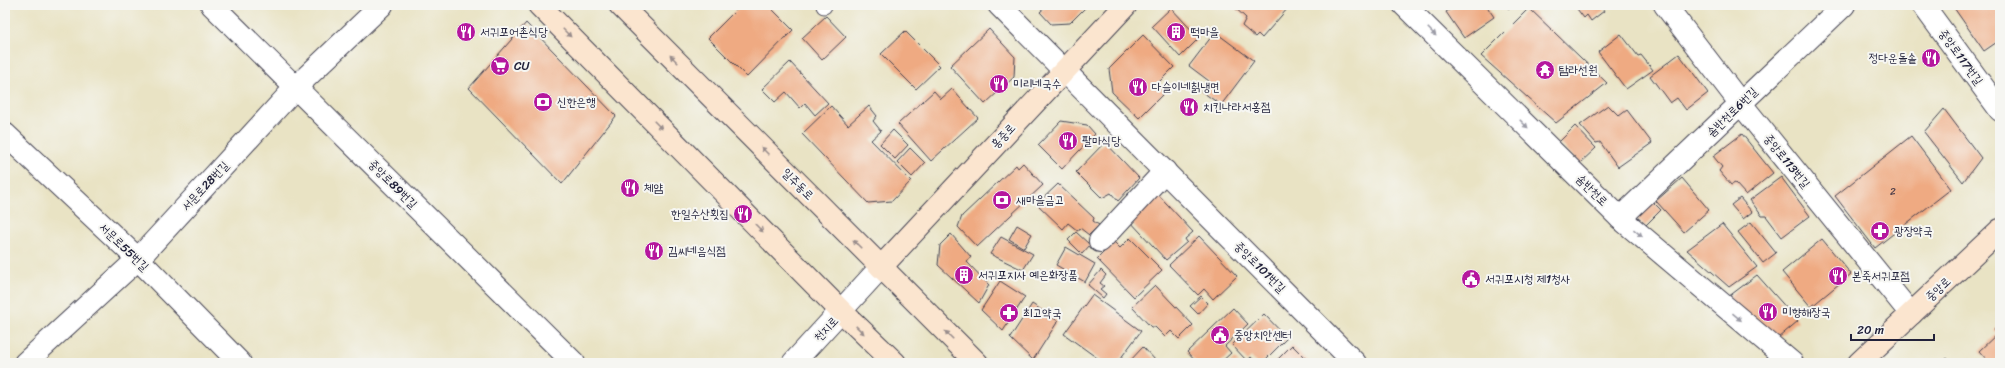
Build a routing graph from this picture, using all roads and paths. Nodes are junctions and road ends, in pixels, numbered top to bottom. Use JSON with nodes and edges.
{"nodes":[{"id":1,"x":212,"y":5,"type":"edge"},
{"id":2,"x":382,"y":5,"type":"edge"},
{"id":3,"x":539,"y":5,"type":"edge"},
{"id":4,"x":620,"y":5,"type":"edge"},
{"id":5,"x":999,"y":5,"type":"edge"},
{"id":6,"x":1126,"y":5,"type":"edge"},
{"id":7,"x":1404,"y":5,"type":"edge"},
{"id":8,"x":1665,"y":5,"type":"edge"},
{"id":9,"x":1844,"y":5,"type":"edge"},
{"id":10,"x":1923,"y":5,"type":"edge"},
{"id":11,"x":1064,"y":69,"type":"junction"},
{"id":12,"x":296,"y":88,"type":"junction"},
{"id":13,"x":1740,"y":104,"type":"junction"},
{"id":14,"x":2000,"y":110,"type":"edge"},
{"id":15,"x":5,"y":134,"type":"edge"},
{"id":16,"x":1165,"y":171,"type":"junction"},
{"id":17,"x":1620,"y":218,"type":"junction"},
{"id":18,"x":2000,"y":230,"type":"edge"},
{"id":19,"x":1100,"y":241,"type":"dead end"},
{"id":20,"x":138,"y":259,"type":"junction"},
{"id":21,"x":880,"y":267,"type":"junction"},
{"id":22,"x":842,"y":312,"type":"junction"},
{"id":23,"x":1911,"y":314,"type":"junction"},
{"id":24,"x":25,"y":363,"type":"edge"},
{"id":25,"x":240,"y":363,"type":"edge"},
{"id":26,"x":574,"y":363,"type":"edge"},
{"id":27,"x":793,"y":363,"type":"edge"},
{"id":28,"x":895,"y":363,"type":"edge"},
{"id":29,"x":977,"y":363,"type":"edge"},
{"id":30,"x":1355,"y":363,"type":"edge"},
{"id":31,"x":1792,"y":363,"type":"edge"},
{"id":32,"x":1859,"y":363,"type":"edge"}],
"edges":[{"from":1,"to":12,"type":"street","name":"중앙로89번길"},
{"from":2,"to":12,"type":"street","name":"서문로28번길"},
{"from":3,"to":22,"type":"main road","one_way":true},
{"from":21,"to":4,"type":"main road","name":"일주동로","one_way":true},
{"from":5,"to":11,"type":"street","name":"중앙로101번길"},
{"from":6,"to":11,"type":"main road","name":"홍중로"},
{"from":7,"to":17,"type":"street","name":"솜반천로","one_way":true},
{"from":8,"to":13,"type":"street","name":"중앙로113번길"},
{"from":9,"to":13,"type":"street","name":"솜반천로6번길"},
{"from":10,"to":14,"type":"street","name":"중앙로117번길"},
{"from":11,"to":16,"type":"street","name":"중앙로101번길"},
{"from":11,"to":21,"type":"main road","name":"홍중로"},
{"from":12,"to":20,"type":"street","name":"서문로28번길"},
{"from":12,"to":26,"type":"street","name":"중앙로89번길"},
{"from":13,"to":17,"type":"street","name":"솜반천로6번길"},
{"from":13,"to":23,"type":"street","name":"중앙로113번길"},
{"from":15,"to":20,"type":"street","name":"서문로55번길"},
{"from":16,"to":19,"type":"street"},
{"from":16,"to":30,"type":"street","name":"중앙로101번길"},
{"from":17,"to":31,"type":"street","name":"솜반천로","one_way":true},
{"from":18,"to":23,"type":"main road","name":"중앙로"},
{"from":20,"to":24,"type":"street","name":"서문로28번길"},
{"from":20,"to":25,"type":"street","name":"서문로55번길"},
{"from":21,"to":22,"type":"street","name":"천지로"},
{"from":29,"to":21,"type":"main road","name":"일주동로","one_way":true},
{"from":22,"to":27,"type":"street","name":"천지로"},
{"from":22,"to":28,"type":"main road","one_way":true},
{"from":23,"to":32,"type":"main road","name":"중앙로"}]}
